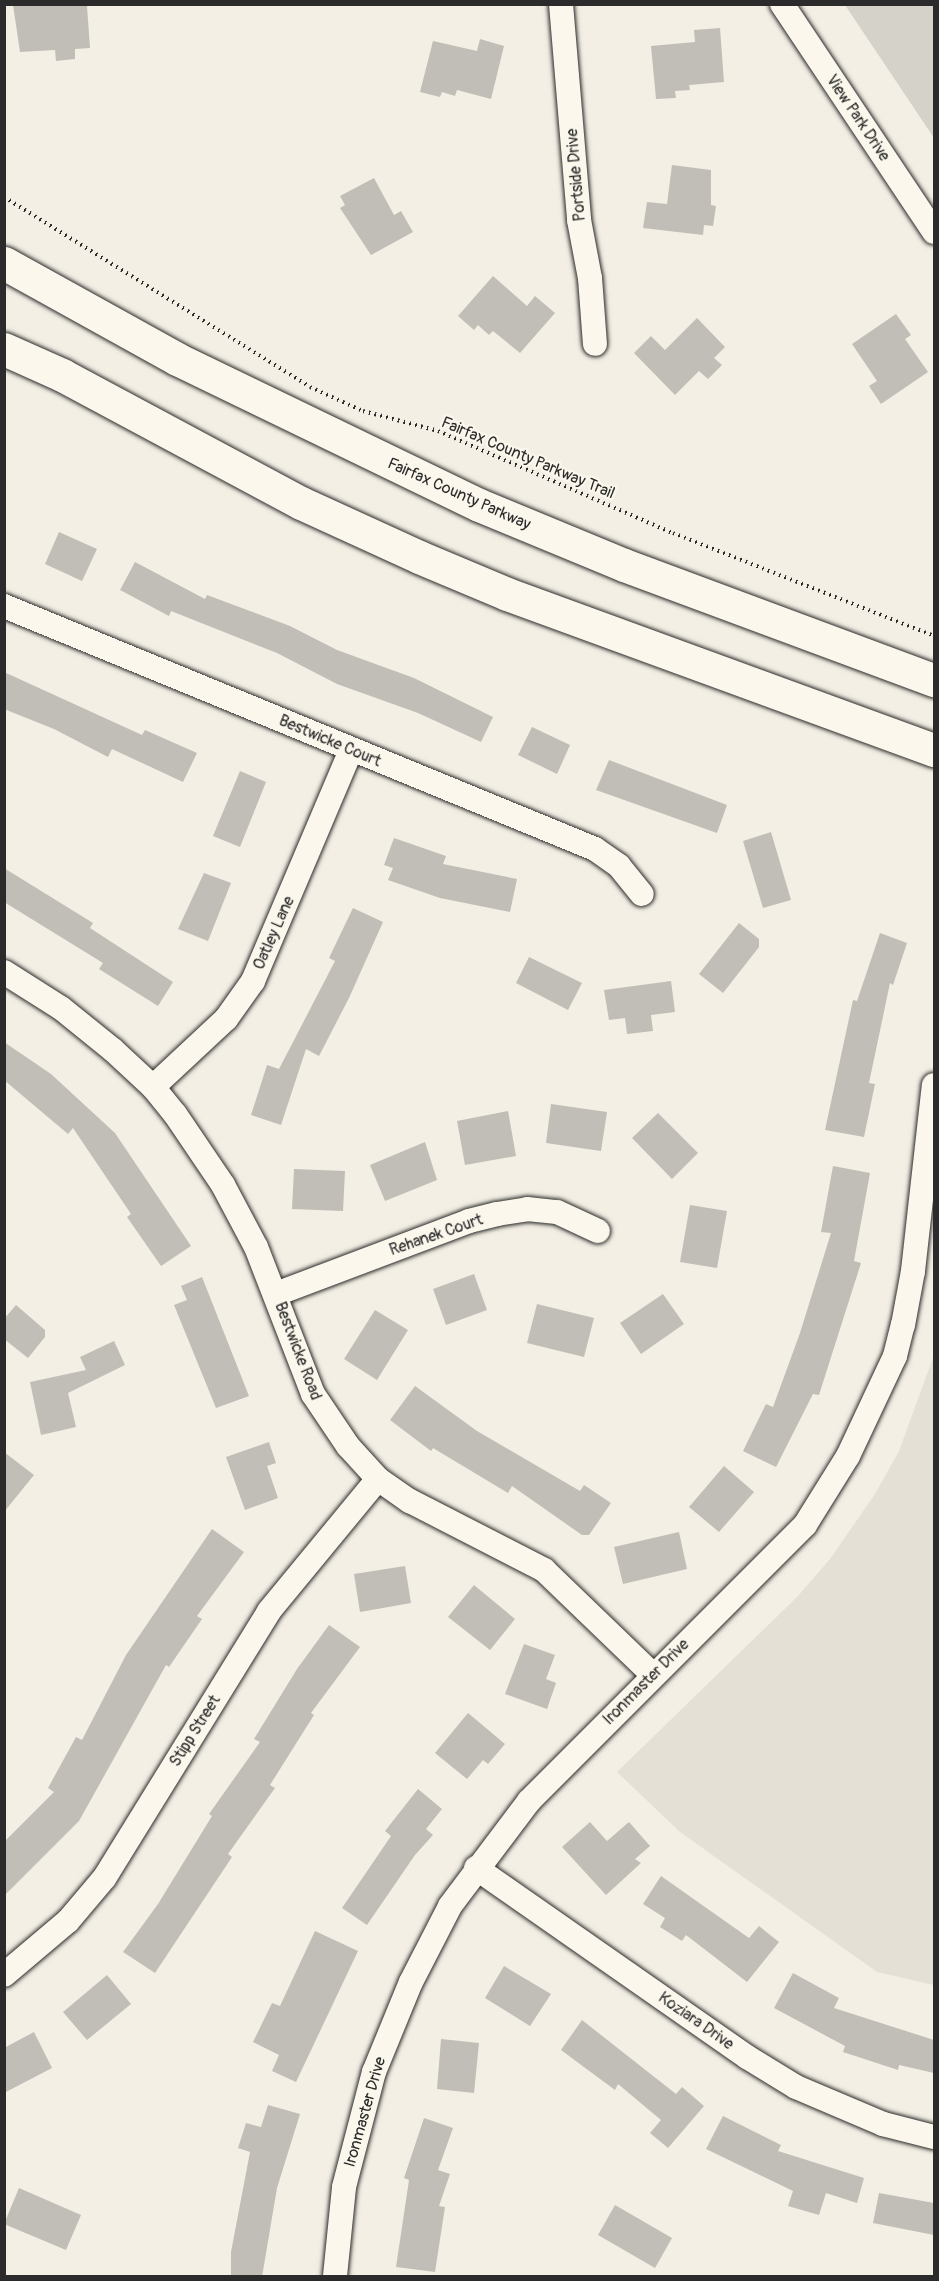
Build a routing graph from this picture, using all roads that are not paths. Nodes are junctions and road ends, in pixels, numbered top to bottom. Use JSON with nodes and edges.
{"nodes":[{"id":1,"x":561,"y":4,"type":"edge"},
{"id":2,"x":782,"y":4,"type":"edge"},
{"id":3,"x":934,"y":232,"type":"edge"},
{"id":4,"x":4,"y":263,"type":"edge"},
{"id":5,"x":595,"y":344,"type":"dead end"},
{"id":6,"x":4,"y":349,"type":"edge"},
{"id":7,"x":4,"y":606,"type":"edge"},
{"id":8,"x":934,"y":680,"type":"edge"},
{"id":9,"x":351,"y":750,"type":"junction"},
{"id":10,"x":934,"y":750,"type":"edge"},
{"id":11,"x":642,"y":894,"type":"dead end"},
{"id":12,"x":4,"y":972,"type":"edge"},
{"id":13,"x":934,"y":1085,"type":"edge"},
{"id":14,"x":153,"y":1087,"type":"junction"},
{"id":15,"x":930,"y":1151,"type":"edge"},
{"id":16,"x":598,"y":1231,"type":"dead end"},
{"id":17,"x":276,"y":1294,"type":"junction"},
{"id":18,"x":378,"y":1479,"type":"junction"},
{"id":19,"x":652,"y":1674,"type":"junction"},
{"id":20,"x":476,"y":1868,"type":"junction"},
{"id":21,"x":4,"y":1975,"type":"edge"},
{"id":22,"x":934,"y":2137,"type":"edge"},
{"id":23,"x":335,"y":2277,"type":"edge"}],
"edges":[{"from":1,"to":5,"type":"street","name":"Portside Drive"},
{"from":2,"to":3,"type":"street","name":"View Park Drive"},
{"from":4,"to":8,"type":"highway","name":"Fairfax County Parkway"},
{"from":6,"to":10,"type":"highway"},
{"from":7,"to":9,"type":"street","name":"Bestwicke Court"},
{"from":9,"to":11,"type":"street","name":"Bestwicke Court"},
{"from":9,"to":14,"type":"street","name":"Oatley Lane"},
{"from":12,"to":14,"type":"street","name":"Bestwicke Road"},
{"from":13,"to":15,"type":"street","name":"Ironmaster Drive"},
{"from":14,"to":17,"type":"street","name":"Bestwicke Road"},
{"from":15,"to":19,"type":"street","name":"Ironmaster Drive"},
{"from":16,"to":17,"type":"street","name":"Rehanek Court"},
{"from":17,"to":18,"type":"street","name":"Bestwicke Road"},
{"from":18,"to":19,"type":"street","name":"Bestwicke Road"},
{"from":18,"to":21,"type":"street","name":"Stipp Street"},
{"from":19,"to":20,"type":"street","name":"Ironmaster Drive"},
{"from":20,"to":22,"type":"street","name":"Koziara Drive"},
{"from":20,"to":23,"type":"street","name":"Ironmaster Drive"}]}
